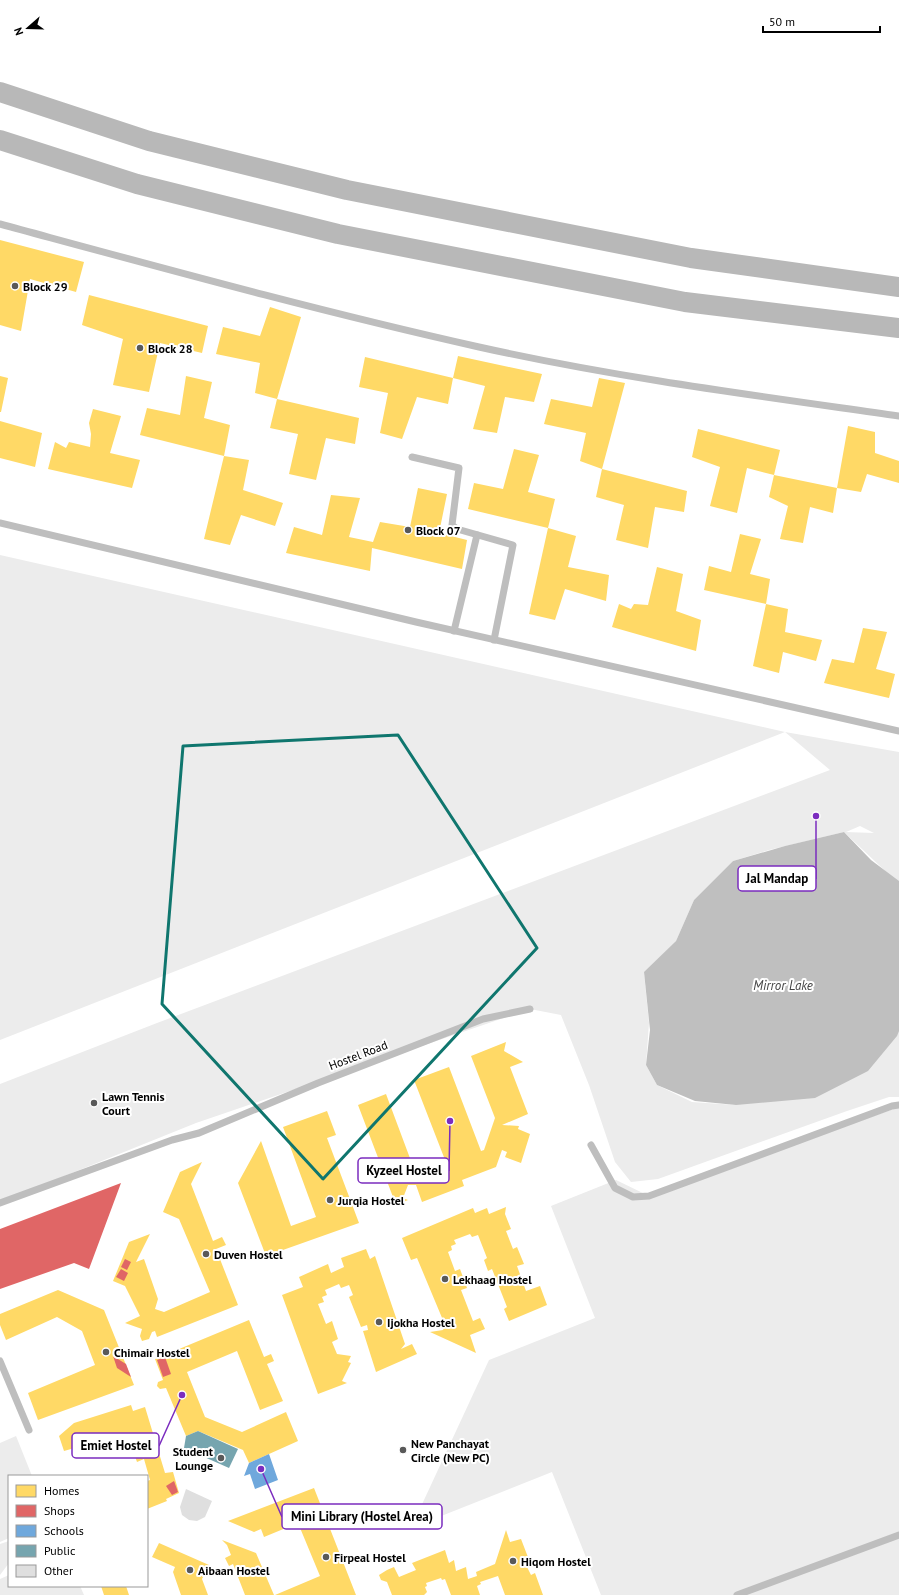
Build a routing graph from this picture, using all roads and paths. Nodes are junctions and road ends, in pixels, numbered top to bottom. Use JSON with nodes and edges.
{"nodes":[{"id":1,"x":0,"y":92,"type":"edge"},
{"id":2,"x":0,"y":140,"type":"edge"},
{"id":3,"x":0,"y":224,"type":"edge"},
{"id":4,"x":895,"y":284,"type":"edge"},
{"id":5,"x":899,"y":328,"type":"edge"},
{"id":6,"x":899,"y":416,"type":"edge"},
{"id":7,"x":412,"y":457,"type":"dead end"},
{"id":8,"x":0,"y":523,"type":"edge"},
{"id":9,"x":477,"y":535,"type":"junction"},
{"id":10,"x":454,"y":631,"type":"junction"},
{"id":11,"x":494,"y":640,"type":"junction"},
{"id":12,"x":899,"y":731,"type":"edge"},
{"id":13,"x":530,"y":1009,"type":"dead end"},
{"id":14,"x":899,"y":1105,"type":"edge"},
{"id":15,"x":591,"y":1145,"type":"dead end"},
{"id":16,"x":0,"y":1203,"type":"edge"},
{"id":17,"x":0,"y":1361,"type":"edge"},
{"id":18,"x":30,"y":1430,"type":"dead end"},
{"id":19,"x":899,"y":1535,"type":"edge"},
{"id":20,"x":736,"y":1595,"type":"edge"}],
"edges":[{"from":1,"to":4,"type":"street"},
{"from":2,"to":5,"type":"street"},
{"from":3,"to":6,"type":"lane"},
{"from":7,"to":9,"type":"lane"},
{"from":8,"to":10,"type":"lane"},
{"from":9,"to":10,"type":"lane"},
{"from":9,"to":11,"type":"lane"},
{"from":10,"to":11,"type":"lane"},
{"from":11,"to":12,"type":"lane"},
{"from":13,"to":16,"type":"lane","name":"Hostel Road"},
{"from":14,"to":15,"type":"lane"},
{"from":17,"to":18,"type":"lane"},
{"from":19,"to":20,"type":"lane"}]}
